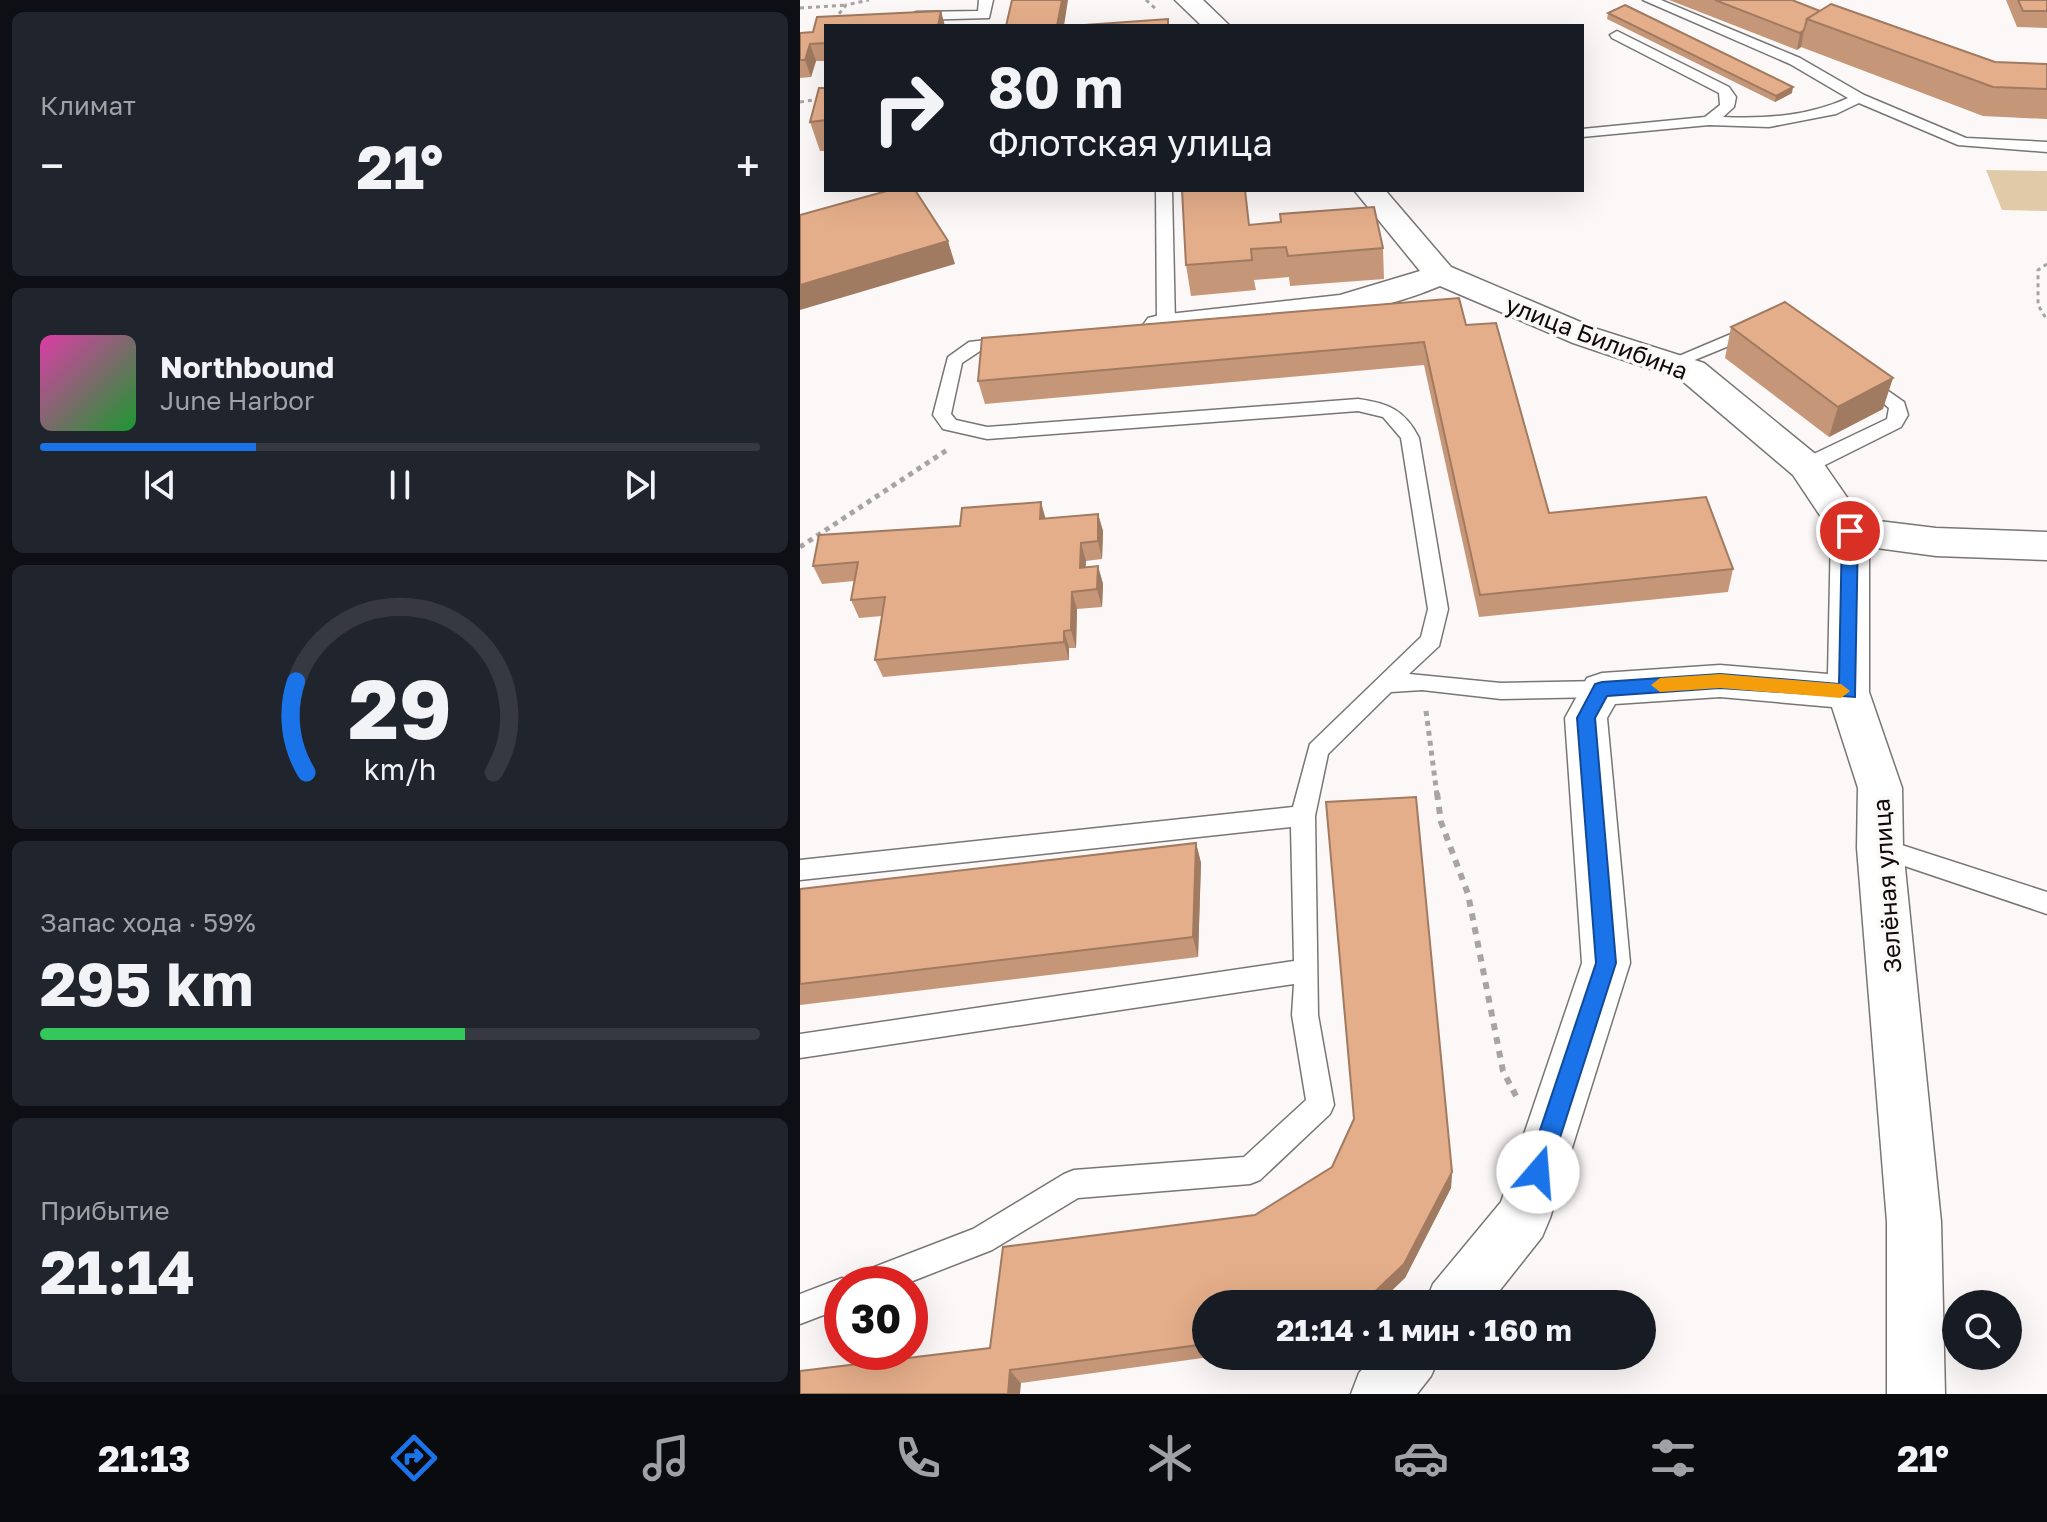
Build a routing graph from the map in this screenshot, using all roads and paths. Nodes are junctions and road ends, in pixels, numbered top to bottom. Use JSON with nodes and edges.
{"nodes":[{"id":1,"x":869,"y":0,"type":"edge"},
{"id":2,"x":986,"y":0,"type":"edge"},
{"id":3,"x":1188,"y":0,"type":"edge"},
{"id":4,"x":1650,"y":0,"type":"edge"},
{"id":5,"x":846,"y":5,"type":"junction"},
{"id":6,"x":800,"y":8,"type":"edge"},
{"id":7,"x":834,"y":20,"type":"joint"},
{"id":8,"x":1215,"y":24,"type":"edge"},
{"id":9,"x":1617,"y":35,"type":"dead end"},
{"id":10,"x":824,"y":98,"type":"edge"},
{"id":11,"x":1859,"y":98,"type":"junction"},
{"id":12,"x":800,"y":102,"type":"edge"},
{"id":13,"x":1709,"y":121,"type":"junction"},
{"id":14,"x":1584,"y":133,"type":"edge"},
{"id":15,"x":2047,"y":147,"type":"edge"},
{"id":16,"x":1164,"y":192,"type":"edge"},
{"id":17,"x":1371,"y":192,"type":"edge"},
{"id":18,"x":2047,"y":264,"type":"edge"},
{"id":19,"x":1440,"y":274,"type":"junction"},
{"id":20,"x":2047,"y":320,"type":"edge"},
{"id":21,"x":1780,"y":323,"type":"edge"},
{"id":22,"x":1150,"y":326,"type":"joint"},
{"id":23,"x":1029,"y":340,"type":"edge"},
{"id":24,"x":1669,"y":364,"type":"junction"},
{"id":25,"x":1852,"y":371,"type":"edge"},
{"id":26,"x":970,"y":432,"type":"junction"},
{"id":27,"x":1806,"y":466,"type":"junction"},
{"id":28,"x":1850,"y":531,"type":"junction"},
{"id":29,"x":2047,"y":546,"type":"edge"},
{"id":30,"x":800,"y":547,"type":"edge"},
{"id":31,"x":1422,"y":682,"type":"junction"},
{"id":32,"x":1384,"y":684,"type":"junction"},
{"id":33,"x":1602,"y":689,"type":"junction"},
{"id":34,"x":1848,"y":692,"type":"junction"},
{"id":35,"x":1303,"y":816,"type":"junction"},
{"id":36,"x":1880,"y":848,"type":"junction"},
{"id":37,"x":800,"y":870,"type":"edge"},
{"id":38,"x":2047,"y":903,"type":"edge"},
{"id":39,"x":1307,"y":971,"type":"junction"},
{"id":40,"x":800,"y":1046,"type":"edge"},
{"id":41,"x":1545,"y":1149,"type":"junction"},
{"id":42,"x":913,"y":1266,"type":"edge"},
{"id":43,"x":1464,"y":1290,"type":"edge"},
{"id":44,"x":824,"y":1300,"type":"edge"},
{"id":45,"x":800,"y":1309,"type":"edge"},
{"id":46,"x":1400,"y":1370,"type":"edge"},
{"id":47,"x":1380,"y":1394,"type":"edge"},
{"id":48,"x":1916,"y":1394,"type":"edge"}],
"edges":[{"from":1,"to":5,"type":"path"},
{"from":2,"to":7,"type":"lane"},
{"from":3,"to":8,"type":"street"},
{"from":4,"to":11,"type":"lane"},
{"from":5,"to":6,"type":"path"},
{"from":5,"to":7,"type":"path"},
{"from":9,"to":13,"type":"lane"},
{"from":10,"to":12,"type":"path"},
{"from":11,"to":13,"type":"lane"},
{"from":11,"to":15,"type":"lane"},
{"from":13,"to":14,"type":"lane"},
{"from":16,"to":22,"type":"lane"},
{"from":17,"to":19,"type":"street","name":"улица Билибина"},
{"from":18,"to":20,"type":"path"},
{"from":19,"to":22,"type":"street"},
{"from":19,"to":24,"type":"street","name":"улица Билибина"},
{"from":21,"to":24,"type":"lane"},
{"from":23,"to":26,"type":"lane"},
{"from":24,"to":27,"type":"street","name":"улица Билибина"},
{"from":25,"to":27,"type":"lane"},
{"from":26,"to":30,"type":"path"},
{"from":26,"to":32,"type":"lane"},
{"from":27,"to":28,"type":"street","name":"улица Билибина"},
{"from":28,"to":29,"type":"street"},
{"from":28,"to":34,"type":"street","name":"Зелёная улица"},
{"from":31,"to":32,"type":"lane"},
{"from":31,"to":33,"type":"lane"},
{"from":31,"to":41,"type":"path"},
{"from":32,"to":35,"type":"lane"},
{"from":33,"to":34,"type":"street"},
{"from":33,"to":41,"type":"street"},
{"from":34,"to":36,"type":"street","name":"Зелёная улица"},
{"from":35,"to":37,"type":"lane"},
{"from":35,"to":39,"type":"lane"},
{"from":36,"to":38,"type":"lane"},
{"from":36,"to":48,"type":"street","name":"Зелёная улица"},
{"from":39,"to":40,"type":"lane"},
{"from":39,"to":42,"type":"lane"},
{"from":41,"to":43,"type":"street"},
{"from":44,"to":45,"type":"lane"},
{"from":46,"to":47,"type":"street"}]}
